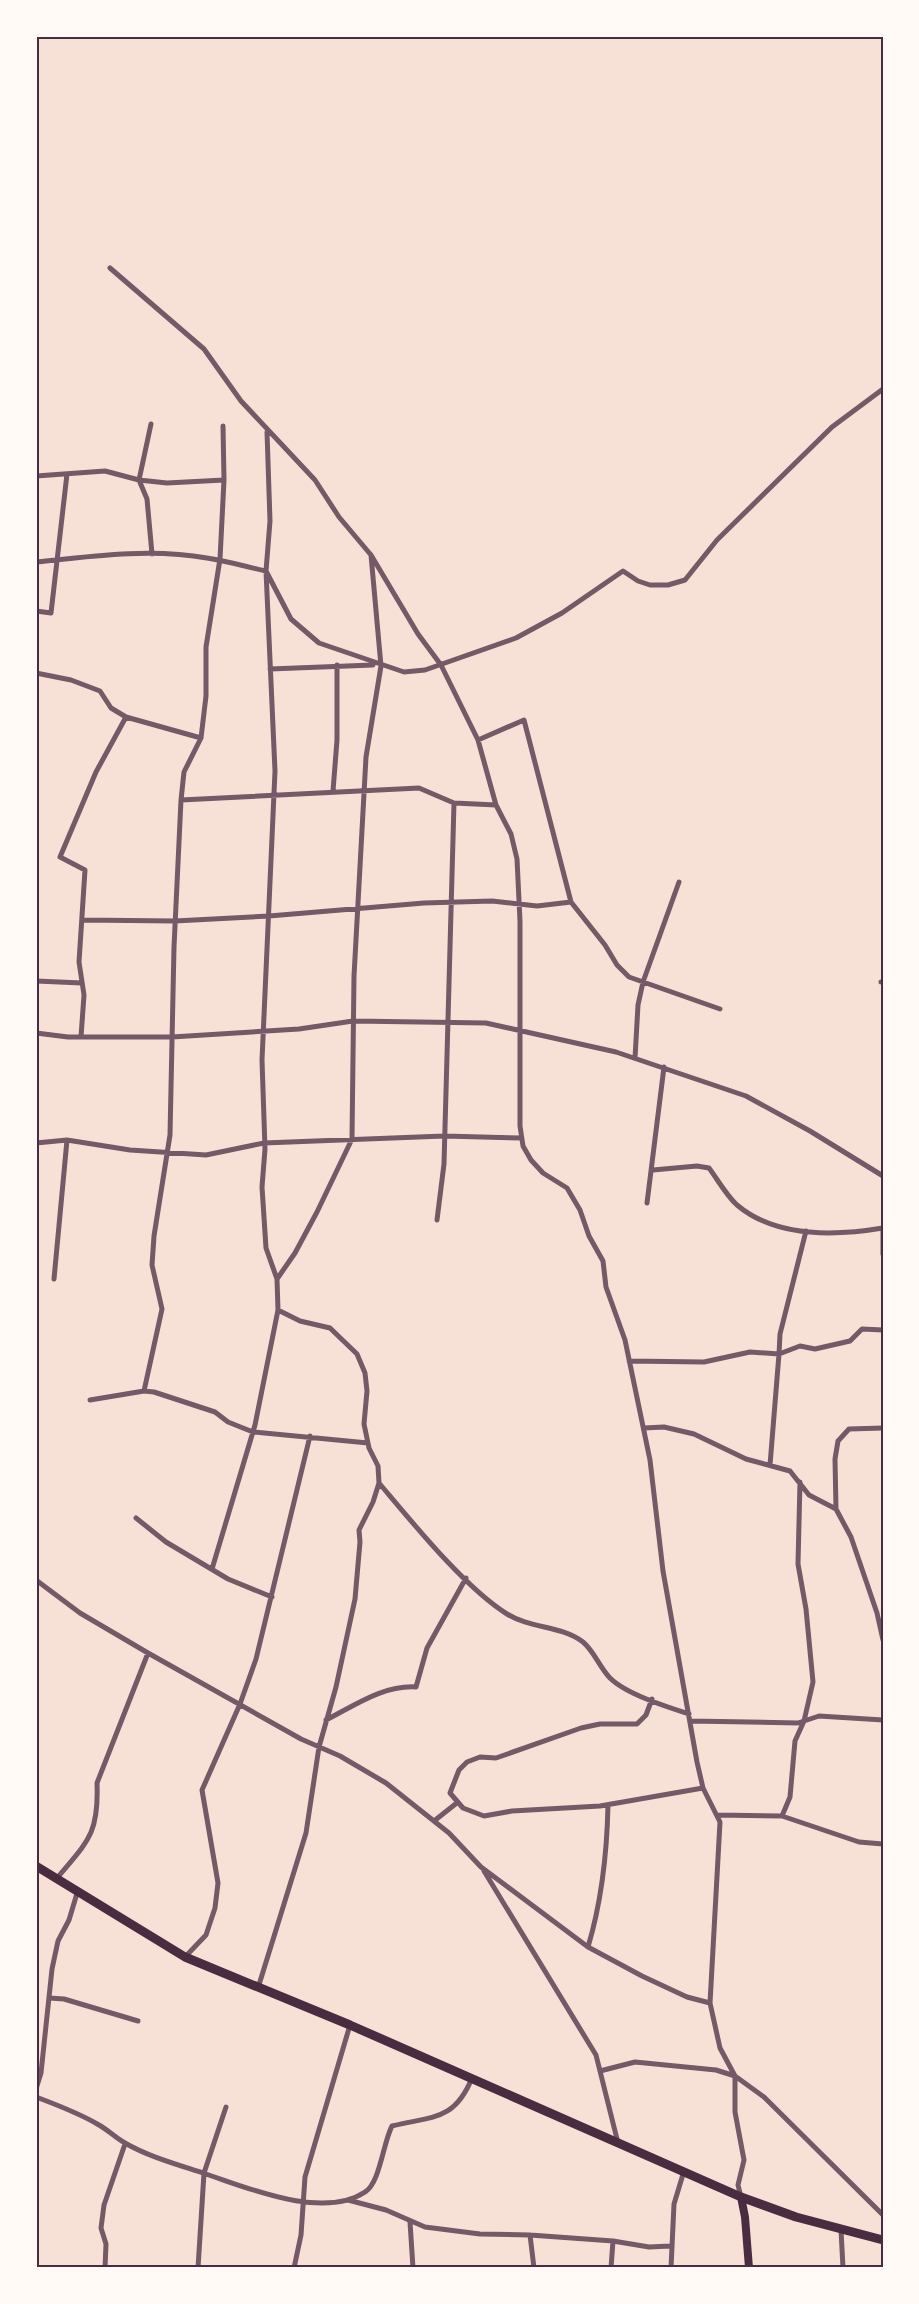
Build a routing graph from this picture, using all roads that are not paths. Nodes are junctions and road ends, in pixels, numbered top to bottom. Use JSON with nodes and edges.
{"nodes":[{"id":1,"x":110,"y":268,"type":"dead end"},
{"id":2,"x":883,"y":389,"type":"edge"},
{"id":3,"x":150,"y":424,"type":"dead end"},
{"id":4,"x":223,"y":426,"type":"dead end"},
{"id":5,"x":267,"y":432,"type":"junction"},
{"id":6,"x":68,"y":474,"type":"junction"},
{"id":7,"x":36,"y":476,"type":"edge"},
{"id":8,"x":139,"y":480,"type":"junction"},
{"id":9,"x":224,"y":480,"type":"junction"},
{"id":10,"x":152,"y":554,"type":"junction"},
{"id":11,"x":371,"y":555,"type":"junction"},
{"id":12,"x":59,"y":560,"type":"junction"},
{"id":13,"x":36,"y":562,"type":"edge"},
{"id":14,"x":220,"y":562,"type":"junction"},
{"id":15,"x":266,"y":571,"type":"junction"},
{"id":16,"x":36,"y":611,"type":"edge"},
{"id":17,"x":337,"y":665,"type":"junction"},
{"id":18,"x":441,"y":665,"type":"junction"},
{"id":19,"x":381,"y":666,"type":"junction"},
{"id":20,"x":270,"y":669,"type":"junction"},
{"id":21,"x":36,"y":673,"type":"edge"},
{"id":22,"x":126,"y":717,"type":"junction"},
{"id":23,"x":201,"y":738,"type":"junction"},
{"id":24,"x":478,"y":740,"type":"junction"},
{"id":25,"x":364,"y":789,"type":"junction"},
{"id":26,"x":333,"y":792,"type":"junction"},
{"id":27,"x":274,"y":796,"type":"junction"},
{"id":28,"x":181,"y":800,"type":"junction"},
{"id":29,"x":454,"y":803,"type":"junction"},
{"id":30,"x":496,"y":805,"type":"junction"},
{"id":31,"x":680,"y":882,"type":"dead end"},
{"id":32,"x":450,"y":902,"type":"junction"},
{"id":33,"x":571,"y":902,"type":"junction"},
{"id":34,"x":519,"y":903,"type":"junction"},
{"id":35,"x":358,"y":909,"type":"junction"},
{"id":36,"x":268,"y":916,"type":"junction"},
{"id":37,"x":82,"y":920,"type":"junction"},
{"id":38,"x":175,"y":921,"type":"junction"},
{"id":39,"x":36,"y":981,"type":"edge"},
{"id":40,"x":82,"y":982,"type":"junction"},
{"id":41,"x":643,"y":982,"type":"junction"},
{"id":42,"x":720,"y":1009,"type":"dead end"},
{"id":43,"x":353,"y":1021,"type":"junction"},
{"id":44,"x":447,"y":1022,"type":"junction"},
{"id":45,"x":264,"y":1030,"type":"junction"},
{"id":46,"x":520,"y":1030,"type":"junction"},
{"id":47,"x":36,"y":1033,"type":"edge"},
{"id":48,"x":81,"y":1037,"type":"junction"},
{"id":49,"x":172,"y":1037,"type":"junction"},
{"id":50,"x":635,"y":1058,"type":"junction"},
{"id":51,"x":664,"y":1067,"type":"junction"},
{"id":52,"x":444,"y":1136,"type":"junction"},
{"id":53,"x":522,"y":1138,"type":"junction"},
{"id":54,"x":352,"y":1139,"type":"junction"},
{"id":55,"x":67,"y":1140,"type":"junction"},
{"id":56,"x":36,"y":1143,"type":"edge"},
{"id":57,"x":264,"y":1143,"type":"junction"},
{"id":58,"x":168,"y":1154,"type":"junction"},
{"id":59,"x":652,"y":1170,"type":"junction"},
{"id":60,"x":883,"y":1176,"type":"edge"},
{"id":61,"x":647,"y":1203,"type":"dead end"},
{"id":62,"x":437,"y":1220,"type":"dead end"},
{"id":63,"x":883,"y":1229,"type":"edge"},
{"id":64,"x":806,"y":1231,"type":"junction"},
{"id":65,"x":883,"y":1254,"type":"edge"},
{"id":66,"x":54,"y":1279,"type":"dead end"},
{"id":67,"x":277,"y":1279,"type":"junction"},
{"id":68,"x":278,"y":1310,"type":"junction"},
{"id":69,"x":883,"y":1330,"type":"edge"},
{"id":70,"x":779,"y":1354,"type":"junction"},
{"id":71,"x":629,"y":1361,"type":"junction"},
{"id":72,"x":144,"y":1391,"type":"junction"},
{"id":73,"x":90,"y":1400,"type":"dead end"},
{"id":74,"x":644,"y":1428,"type":"junction"},
{"id":75,"x":883,"y":1428,"type":"edge"},
{"id":76,"x":253,"y":1432,"type":"junction"},
{"id":77,"x":310,"y":1436,"type":"junction"},
{"id":78,"x":368,"y":1443,"type":"junction"},
{"id":79,"x":770,"y":1465,"type":"junction"},
{"id":80,"x":800,"y":1482,"type":"junction"},
{"id":81,"x":379,"y":1483,"type":"junction"},
{"id":82,"x":836,"y":1509,"type":"junction"},
{"id":83,"x":136,"y":1518,"type":"dead end"},
{"id":84,"x":212,"y":1569,"type":"junction"},
{"id":85,"x":466,"y":1578,"type":"junction"},
{"id":86,"x":36,"y":1580,"type":"edge"},
{"id":87,"x":272,"y":1597,"type":"junction"},
{"id":88,"x":881,"y":1623,"type":"edge"},
{"id":89,"x":883,"y":1640,"type":"edge"},
{"id":90,"x":148,"y":1653,"type":"junction"},
{"id":91,"x":652,"y":1699,"type":"junction"},
{"id":92,"x":240,"y":1704,"type":"junction"},
{"id":93,"x":689,"y":1714,"type":"junction"},
{"id":94,"x":327,"y":1720,"type":"junction"},
{"id":95,"x":883,"y":1720,"type":"edge"},
{"id":96,"x":690,"y":1721,"type":"junction"},
{"id":97,"x":804,"y":1721,"type":"junction"},
{"id":98,"x":319,"y":1747,"type":"junction"},
{"id":99,"x":704,"y":1788,"type":"junction"},
{"id":100,"x":458,"y":1802,"type":"junction"},
{"id":101,"x":608,"y":1805,"type":"junction"},
{"id":102,"x":717,"y":1815,"type":"junction"},
{"id":103,"x":782,"y":1816,"type":"junction"},
{"id":104,"x":434,"y":1821,"type":"junction"},
{"id":105,"x":883,"y":1844,"type":"edge"},
{"id":106,"x":36,"y":1866,"type":"edge"},
{"id":107,"x":482,"y":1867,"type":"junction"},
{"id":108,"x":57,"y":1878,"type":"junction"},
{"id":109,"x":78,"y":1890,"type":"junction"},
{"id":110,"x":588,"y":1947,"type":"junction"},
{"id":111,"x":185,"y":1957,"type":"junction"},
{"id":112,"x":258,"y":1988,"type":"junction"},
{"id":113,"x":49,"y":1998,"type":"junction"},
{"id":114,"x":710,"y":2003,"type":"junction"},
{"id":115,"x":138,"y":2021,"type":"dead end"},
{"id":116,"x":350,"y":2025,"type":"junction"},
{"id":117,"x":39,"y":2057,"type":"edge"},
{"id":118,"x":600,"y":2071,"type":"junction"},
{"id":119,"x":735,"y":2076,"type":"junction"},
{"id":120,"x":472,"y":2078,"type":"junction"},
{"id":121,"x":36,"y":2089,"type":"edge"},
{"id":122,"x":36,"y":2097,"type":"edge"},
{"id":123,"x":226,"y":2107,"type":"dead end"},
{"id":124,"x":618,"y":2143,"type":"junction"},
{"id":125,"x":125,"y":2144,"type":"junction"},
{"id":126,"x":684,"y":2171,"type":"junction"},
{"id":127,"x":204,"y":2173,"type":"junction"},
{"id":128,"x":741,"y":2197,"type":"junction"},
{"id":129,"x":302,"y":2200,"type":"junction"},
{"id":130,"x":348,"y":2200,"type":"junction"},
{"id":131,"x":883,"y":2215,"type":"edge"},
{"id":132,"x":410,"y":2222,"type":"junction"},
{"id":133,"x":841,"y":2230,"type":"junction"},
{"id":134,"x":530,"y":2235,"type":"junction"},
{"id":135,"x":883,"y":2240,"type":"edge"},
{"id":136,"x":613,"y":2241,"type":"junction"},
{"id":137,"x":670,"y":2246,"type":"junction"},
{"id":138,"x":105,"y":2268,"type":"edge"},
{"id":139,"x":198,"y":2268,"type":"edge"},
{"id":140,"x":294,"y":2268,"type":"edge"},
{"id":141,"x":413,"y":2268,"type":"edge"},
{"id":142,"x":534,"y":2268,"type":"edge"},
{"id":143,"x":611,"y":2268,"type":"edge"},
{"id":144,"x":671,"y":2268,"type":"edge"},
{"id":145,"x":749,"y":2268,"type":"edge"},
{"id":146,"x":843,"y":2268,"type":"edge"}],
"edges":[{"from":1,"to":5,"type":"street"},
{"from":2,"to":18,"type":"street"},
{"from":3,"to":8,"type":"street"},
{"from":4,"to":9,"type":"street"},
{"from":5,"to":11,"type":"street"},
{"from":5,"to":15,"type":"street"},
{"from":6,"to":7,"type":"street"},
{"from":6,"to":8,"type":"street"},
{"from":6,"to":12,"type":"street"},
{"from":8,"to":9,"type":"street"},
{"from":8,"to":10,"type":"street"},
{"from":9,"to":14,"type":"street"},
{"from":10,"to":12,"type":"street"},
{"from":10,"to":14,"type":"street"},
{"from":11,"to":18,"type":"street"},
{"from":11,"to":19,"type":"street"},
{"from":12,"to":13,"type":"street"},
{"from":12,"to":16,"type":"street"},
{"from":14,"to":15,"type":"street"},
{"from":14,"to":23,"type":"street"},
{"from":15,"to":19,"type":"street"},
{"from":15,"to":20,"type":"street"},
{"from":17,"to":19,"type":"street"},
{"from":17,"to":20,"type":"street"},
{"from":17,"to":26,"type":"street"},
{"from":18,"to":19,"type":"street"},
{"from":18,"to":24,"type":"street"},
{"from":19,"to":25,"type":"street"},
{"from":20,"to":27,"type":"street"},
{"from":21,"to":22,"type":"street"},
{"from":22,"to":23,"type":"street"},
{"from":22,"to":37,"type":"street"},
{"from":23,"to":28,"type":"street"},
{"from":24,"to":30,"type":"street"},
{"from":24,"to":33,"type":"street"},
{"from":25,"to":26,"type":"street"},
{"from":25,"to":29,"type":"street"},
{"from":25,"to":35,"type":"street"},
{"from":26,"to":27,"type":"street"},
{"from":27,"to":28,"type":"street"},
{"from":27,"to":36,"type":"street"},
{"from":28,"to":38,"type":"street"},
{"from":29,"to":30,"type":"street"},
{"from":29,"to":32,"type":"street"},
{"from":30,"to":34,"type":"street"},
{"from":31,"to":41,"type":"street"},
{"from":32,"to":34,"type":"street"},
{"from":32,"to":35,"type":"street"},
{"from":32,"to":44,"type":"street"},
{"from":33,"to":34,"type":"street"},
{"from":33,"to":41,"type":"street"},
{"from":34,"to":46,"type":"street"},
{"from":35,"to":36,"type":"street"},
{"from":35,"to":43,"type":"street"},
{"from":36,"to":38,"type":"street"},
{"from":36,"to":45,"type":"street"},
{"from":37,"to":38,"type":"street"},
{"from":37,"to":40,"type":"street"},
{"from":38,"to":49,"type":"street"},
{"from":39,"to":40,"type":"street"},
{"from":40,"to":48,"type":"street"},
{"from":41,"to":42,"type":"street"},
{"from":41,"to":50,"type":"street"},
{"from":43,"to":44,"type":"street"},
{"from":43,"to":45,"type":"street"},
{"from":43,"to":54,"type":"street"},
{"from":44,"to":46,"type":"street"},
{"from":44,"to":52,"type":"street"},
{"from":45,"to":49,"type":"street"},
{"from":45,"to":57,"type":"street"},
{"from":46,"to":50,"type":"street"},
{"from":46,"to":53,"type":"street"},
{"from":47,"to":48,"type":"street"},
{"from":48,"to":49,"type":"street"},
{"from":49,"to":58,"type":"street"},
{"from":50,"to":51,"type":"street"},
{"from":51,"to":59,"type":"street"},
{"from":51,"to":60,"type":"street"},
{"from":52,"to":53,"type":"street"},
{"from":52,"to":54,"type":"street"},
{"from":52,"to":62,"type":"street"},
{"from":53,"to":71,"type":"street"},
{"from":54,"to":57,"type":"street"},
{"from":54,"to":67,"type":"street"},
{"from":55,"to":56,"type":"street"},
{"from":55,"to":58,"type":"street"},
{"from":55,"to":66,"type":"street"},
{"from":57,"to":58,"type":"street"},
{"from":57,"to":67,"type":"street"},
{"from":58,"to":72,"type":"street"},
{"from":59,"to":61,"type":"street"},
{"from":59,"to":64,"type":"street"},
{"from":63,"to":64,"type":"street"},
{"from":63,"to":65,"type":"street"},
{"from":64,"to":70,"type":"street"},
{"from":67,"to":68,"type":"street"},
{"from":68,"to":76,"type":"street"},
{"from":68,"to":78,"type":"street"},
{"from":69,"to":70,"type":"street"},
{"from":70,"to":71,"type":"street"},
{"from":70,"to":79,"type":"street"},
{"from":71,"to":74,"type":"street"},
{"from":72,"to":73,"type":"street"},
{"from":72,"to":76,"type":"street"},
{"from":74,"to":79,"type":"street"},
{"from":74,"to":93,"type":"street"},
{"from":75,"to":82,"type":"street"},
{"from":76,"to":77,"type":"street"},
{"from":76,"to":84,"type":"street"},
{"from":77,"to":78,"type":"street"},
{"from":77,"to":87,"type":"street"},
{"from":78,"to":81,"type":"street"},
{"from":79,"to":80,"type":"street"},
{"from":80,"to":82,"type":"street"},
{"from":80,"to":97,"type":"street"},
{"from":81,"to":85,"type":"street"},
{"from":81,"to":94,"type":"street"},
{"from":82,"to":88,"type":"street"},
{"from":83,"to":84,"type":"street"},
{"from":84,"to":87,"type":"street"},
{"from":85,"to":91,"type":"street"},
{"from":85,"to":94,"type":"street"},
{"from":86,"to":90,"type":"street"},
{"from":87,"to":92,"type":"street"},
{"from":88,"to":89,"type":"street"},
{"from":90,"to":92,"type":"street"},
{"from":90,"to":108,"type":"street"},
{"from":91,"to":93,"type":"street"},
{"from":91,"to":100,"type":"street"},
{"from":92,"to":98,"type":"street"},
{"from":92,"to":111,"type":"street"},
{"from":93,"to":96,"type":"street"},
{"from":94,"to":98,"type":"street"},
{"from":95,"to":97,"type":"street"},
{"from":96,"to":97,"type":"street"},
{"from":96,"to":99,"type":"street"},
{"from":97,"to":103,"type":"street"},
{"from":98,"to":104,"type":"street"},
{"from":98,"to":112,"type":"street"},
{"from":99,"to":101,"type":"street"},
{"from":99,"to":102,"type":"street"},
{"from":100,"to":101,"type":"street"},
{"from":100,"to":104,"type":"street"},
{"from":101,"to":110,"type":"street"},
{"from":102,"to":103,"type":"street"},
{"from":102,"to":114,"type":"street"},
{"from":103,"to":105,"type":"street"},
{"from":104,"to":107,"type":"street"},
{"from":106,"to":108,"type":"highway"},
{"from":107,"to":110,"type":"street"},
{"from":107,"to":118,"type":"street"},
{"from":108,"to":109,"type":"highway"},
{"from":109,"to":111,"type":"highway"},
{"from":109,"to":113,"type":"street"},
{"from":110,"to":114,"type":"street"},
{"from":111,"to":112,"type":"highway"},
{"from":112,"to":116,"type":"highway"},
{"from":113,"to":115,"type":"street"},
{"from":113,"to":117,"type":"street"},
{"from":114,"to":119,"type":"street"},
{"from":116,"to":120,"type":"highway"},
{"from":116,"to":129,"type":"street"},
{"from":117,"to":121,"type":"street"},
{"from":118,"to":119,"type":"street"},
{"from":118,"to":124,"type":"street"},
{"from":119,"to":128,"type":"street"},
{"from":119,"to":131,"type":"street"},
{"from":120,"to":124,"type":"highway"},
{"from":120,"to":130,"type":"street"},
{"from":122,"to":125,"type":"street"},
{"from":123,"to":127,"type":"street"},
{"from":124,"to":126,"type":"highway"},
{"from":125,"to":127,"type":"street"},
{"from":125,"to":138,"type":"street"},
{"from":126,"to":128,"type":"highway"},
{"from":126,"to":137,"type":"street"},
{"from":127,"to":129,"type":"street"},
{"from":127,"to":139,"type":"street"},
{"from":128,"to":133,"type":"highway"},
{"from":128,"to":145,"type":"main road"},
{"from":129,"to":130,"type":"street"},
{"from":129,"to":140,"type":"street"},
{"from":130,"to":132,"type":"street"},
{"from":132,"to":134,"type":"street"},
{"from":132,"to":141,"type":"street"},
{"from":133,"to":135,"type":"highway"},
{"from":133,"to":146,"type":"street"},
{"from":134,"to":136,"type":"street"},
{"from":134,"to":142,"type":"street"},
{"from":136,"to":137,"type":"street"},
{"from":136,"to":143,"type":"street"},
{"from":137,"to":144,"type":"street"}]}
